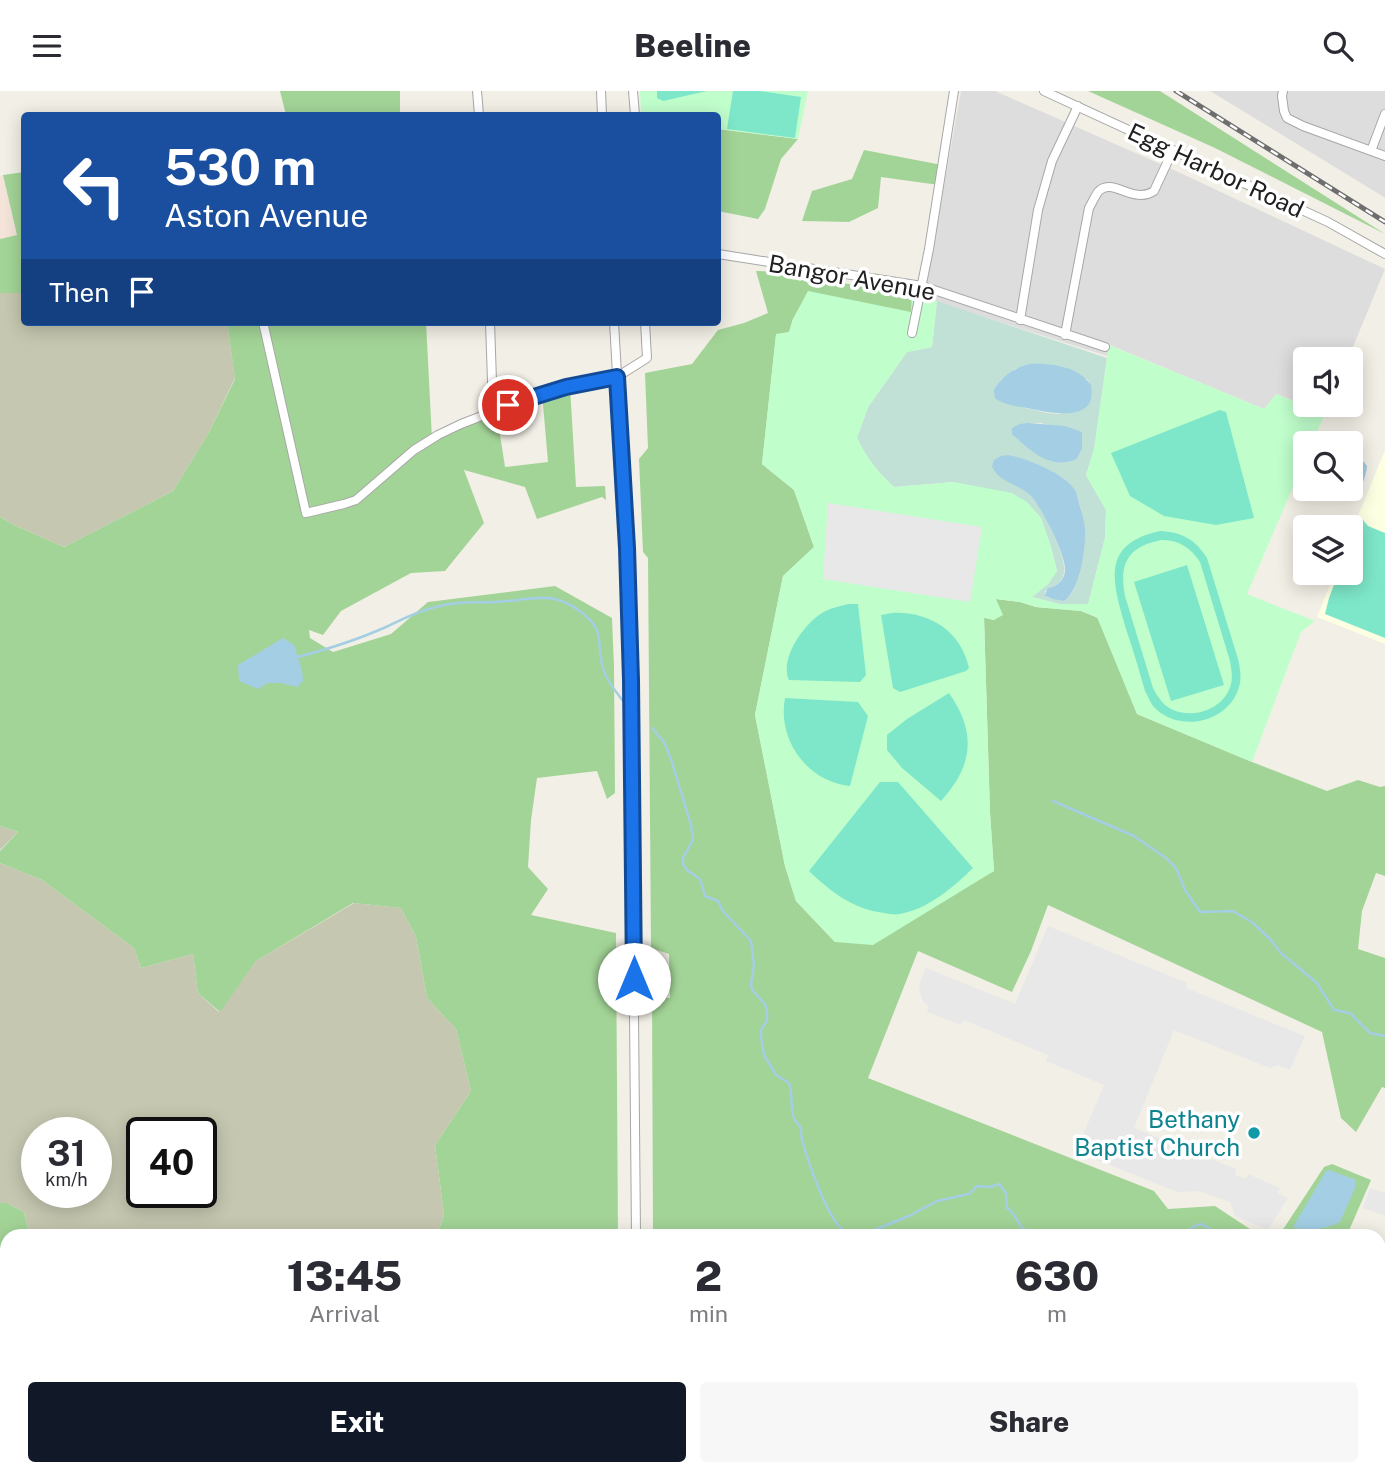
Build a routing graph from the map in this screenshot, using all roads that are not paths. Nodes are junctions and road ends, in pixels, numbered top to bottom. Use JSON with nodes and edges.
{"nodes":[{"id":1,"x":477,"y":91,"type":"edge"},
{"id":2,"x":601,"y":91,"type":"edge"},
{"id":3,"x":633,"y":91,"type":"edge"},
{"id":4,"x":954,"y":91,"type":"edge"},
{"id":5,"x":1044,"y":91,"type":"edge"},
{"id":6,"x":1283,"y":91,"type":"edge"},
{"id":7,"x":1078,"y":106,"type":"junction"},
{"id":8,"x":479,"y":112,"type":"edge"},
{"id":9,"x":602,"y":112,"type":"edge"},
{"id":10,"x":635,"y":112,"type":"edge"},
{"id":11,"x":1385,"y":114,"type":"edge"},
{"id":12,"x":1172,"y":150,"type":"junction"},
{"id":13,"x":1371,"y":151,"type":"junction"},
{"id":14,"x":1385,"y":156,"type":"edge"},
{"id":15,"x":721,"y":254,"type":"edge"},
{"id":16,"x":1385,"y":254,"type":"edge"},
{"id":17,"x":922,"y":286,"type":"junction"},
{"id":18,"x":1020,"y":320,"type":"junction"},
{"id":19,"x":265,"y":326,"type":"edge"},
{"id":20,"x":490,"y":326,"type":"edge"},
{"id":21,"x":614,"y":326,"type":"edge"},
{"id":22,"x":645,"y":326,"type":"edge"},
{"id":23,"x":912,"y":333,"type":"dead end"},
{"id":24,"x":1065,"y":335,"type":"junction"},
{"id":25,"x":1105,"y":347,"type":"dead end"},
{"id":26,"x":617,"y":377,"type":"junction"},
{"id":27,"x":493,"y":411,"type":"junction"},
{"id":28,"x":636,"y":1229,"type":"edge"}],
"edges":[{"from":1,"to":8,"type":"street"},
{"from":2,"to":9,"type":"street"},
{"from":3,"to":10,"type":"street"},
{"from":4,"to":17,"type":"street"},
{"from":5,"to":7,"type":"street","name":"Egg Harbor Road"},
{"from":6,"to":13,"type":"street"},
{"from":7,"to":12,"type":"street","name":"Egg Harbor Road"},
{"from":7,"to":18,"type":"street"},
{"from":11,"to":13,"type":"street"},
{"from":12,"to":16,"type":"street","name":"Egg Harbor Road"},
{"from":12,"to":24,"type":"street"},
{"from":13,"to":14,"type":"street"},
{"from":15,"to":17,"type":"street","name":"Bangor Avenue"},
{"from":17,"to":18,"type":"street","name":"Bangor Avenue"},
{"from":17,"to":23,"type":"street"},
{"from":18,"to":24,"type":"street","name":"Bangor Avenue"},
{"from":19,"to":27,"type":"street"},
{"from":20,"to":27,"type":"street"},
{"from":21,"to":26,"type":"street"},
{"from":22,"to":26,"type":"street"},
{"from":24,"to":25,"type":"street","name":"Bangor Avenue"},
{"from":26,"to":27,"type":"street"},
{"from":26,"to":28,"type":"street"}]}
